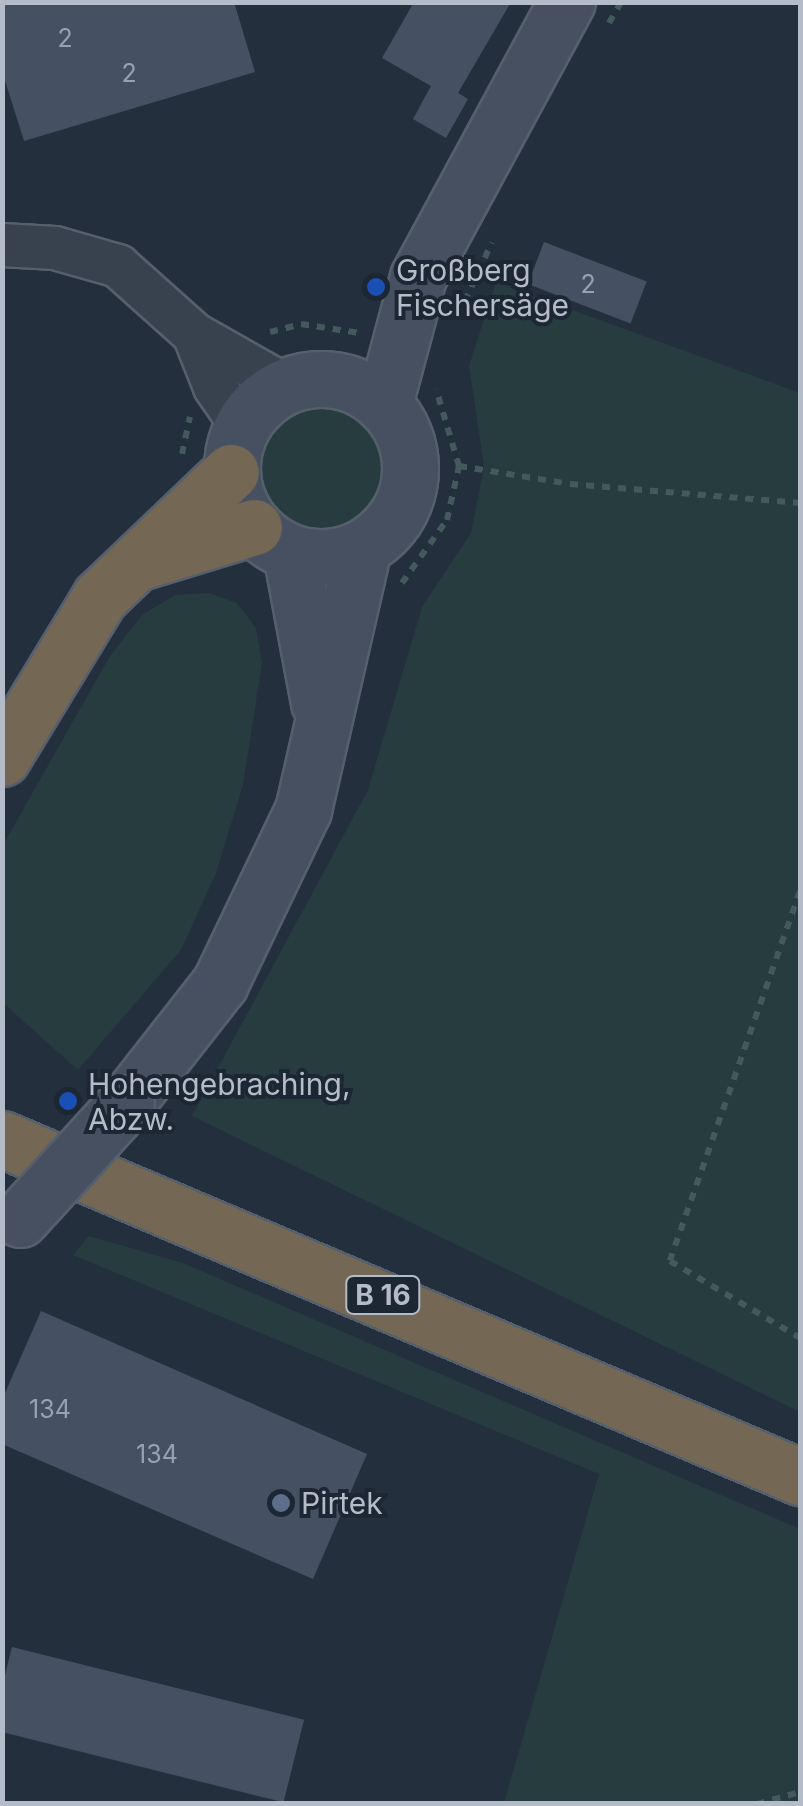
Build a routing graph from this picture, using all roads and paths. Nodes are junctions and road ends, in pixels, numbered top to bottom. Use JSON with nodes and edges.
{"nodes":[{"id":1,"x":567,"y":2,"type":"edge"},
{"id":2,"x":2,"y":244,"type":"edge"},
{"id":3,"x":415,"y":284,"type":"junction"},
{"id":4,"x":194,"y":334,"type":"junction"},
{"id":5,"x":432,"y":378,"type":"dead end"},
{"id":6,"x":301,"y":382,"type":"junction"},
{"id":7,"x":384,"y":404,"type":"junction"},
{"id":8,"x":237,"y":449,"type":"junction"},
{"id":9,"x":800,"y":503,"type":"edge"},
{"id":10,"x":272,"y":540,"type":"junction"},
{"id":11,"x":363,"y":548,"type":"junction"},
{"id":12,"x":126,"y":566,"type":"junction"},
{"id":13,"x":323,"y":721,"type":"junction"},
{"id":14,"x":2,"y":758,"type":"edge"},
{"id":15,"x":800,"y":891,"type":"edge"},
{"id":16,"x":2,"y":1098,"type":"edge"},
{"id":17,"x":2,"y":1138,"type":"edge"},
{"id":18,"x":111,"y":1181,"type":"junction"},
{"id":19,"x":11,"y":1228,"type":"edge"},
{"id":20,"x":800,"y":1338,"type":"edge"},
{"id":21,"x":800,"y":1477,"type":"edge"},
{"id":22,"x":800,"y":1792,"type":"edge"},
{"id":23,"x":757,"y":1804,"type":"edge"}],
"edges":[{"from":1,"to":3,"type":"street"},
{"from":2,"to":4,"type":"street"},
{"from":3,"to":6,"type":"street"},
{"from":3,"to":7,"type":"street"},
{"from":4,"to":6,"type":"street"},
{"from":4,"to":8,"type":"street"},
{"from":5,"to":9,"type":"path"},
{"from":6,"to":7,"type":"street"},
{"from":6,"to":8,"type":"street"},
{"from":7,"to":11,"type":"street"},
{"from":8,"to":10,"type":"street"},
{"from":8,"to":12,"type":"highway"},
{"from":10,"to":11,"type":"street"},
{"from":10,"to":12,"type":"highway"},
{"from":10,"to":13,"type":"street"},
{"from":11,"to":13,"type":"street"},
{"from":12,"to":14,"type":"highway"},
{"from":13,"to":19,"type":"street","bridge":true},
{"from":15,"to":20,"type":"path"},
{"from":16,"to":18,"type":"highway"},
{"from":17,"to":18,"type":"highway","number":"B 16"},
{"from":18,"to":21,"type":"highway","number":"B 16"},
{"from":22,"to":23,"type":"path"}]}
